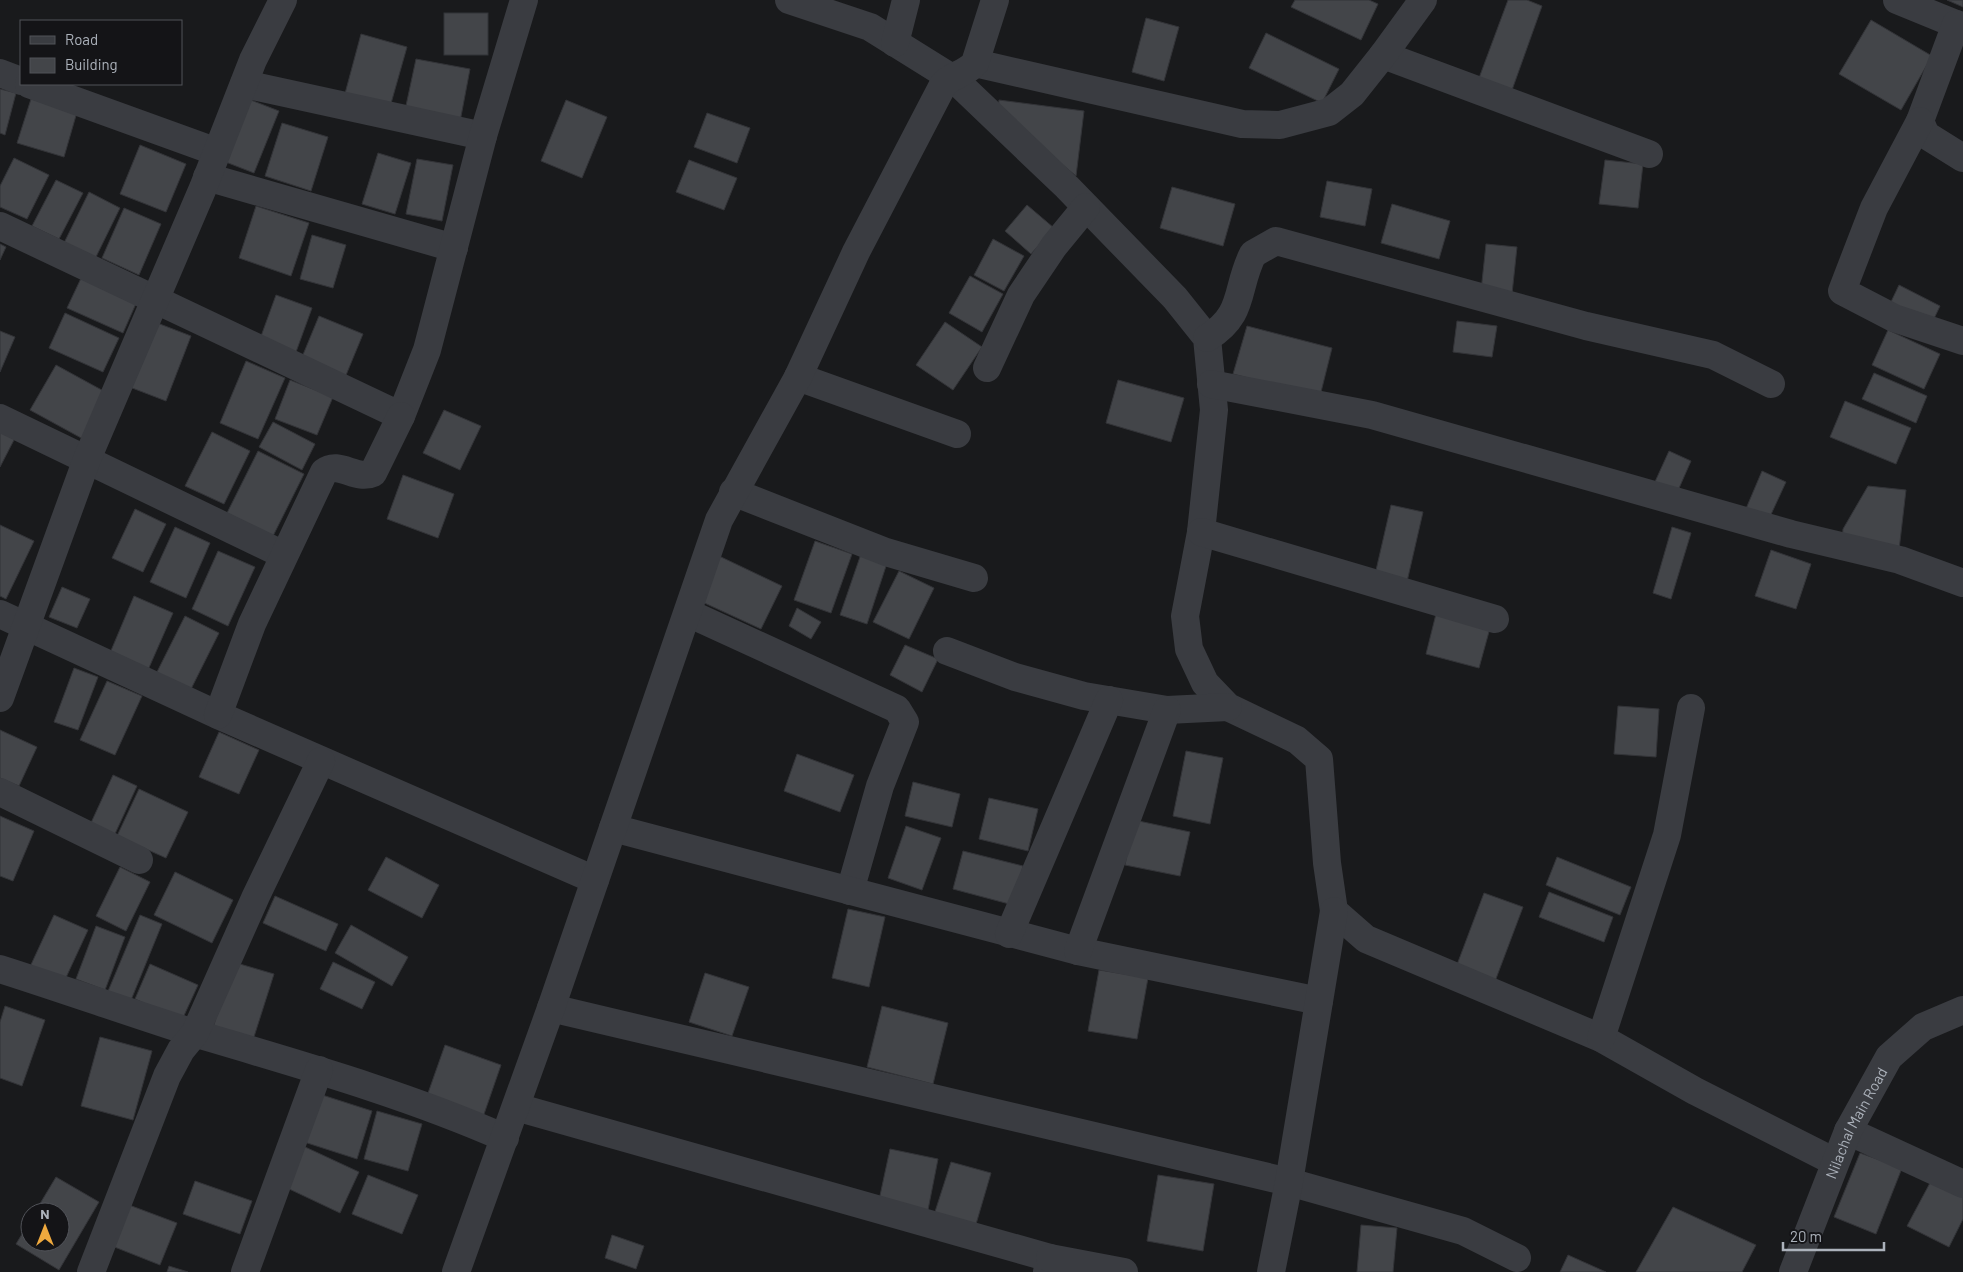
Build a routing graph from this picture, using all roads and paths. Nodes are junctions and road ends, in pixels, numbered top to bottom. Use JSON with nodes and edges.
{"nodes":[{"id":1,"x":283,"y":0,"type":"edge"},
{"id":2,"x":524,"y":0,"type":"edge"},
{"id":3,"x":789,"y":0,"type":"edge"},
{"id":4,"x":906,"y":0,"type":"edge"},
{"id":5,"x":995,"y":0,"type":"edge"},
{"id":6,"x":1897,"y":0,"type":"edge"},
{"id":7,"x":1421,"y":1,"type":"edge"},
{"id":8,"x":1960,"y":26,"type":"edge"},
{"id":9,"x":895,"y":43,"type":"junction"},
{"id":10,"x":1383,"y":55,"type":"junction"},
{"id":11,"x":975,"y":63,"type":"junction"},
{"id":12,"x":0,"y":73,"type":"edge"},
{"id":13,"x":952,"y":78,"type":"junction"},
{"id":14,"x":20,"y":81,"type":"edge"},
{"id":15,"x":244,"y":84,"type":"junction"},
{"id":16,"x":32,"y":85,"type":"edge"},
{"id":17,"x":1920,"y":121,"type":"junction"},
{"id":18,"x":483,"y":136,"type":"junction"},
{"id":19,"x":217,"y":152,"type":"junction"},
{"id":20,"x":1650,"y":154,"type":"dead end"},
{"id":21,"x":1963,"y":158,"type":"edge"},
{"id":22,"x":207,"y":177,"type":"junction"},
{"id":23,"x":1086,"y":207,"type":"junction"},
{"id":24,"x":0,"y":226,"type":"edge"},
{"id":25,"x":454,"y":248,"type":"junction"},
{"id":26,"x":154,"y":299,"type":"junction"},
{"id":27,"x":1207,"y":338,"type":"junction"},
{"id":28,"x":1963,"y":341,"type":"edge"},
{"id":29,"x":987,"y":368,"type":"dead end"},
{"id":30,"x":798,"y":377,"type":"junction"},
{"id":31,"x":1211,"y":384,"type":"junction"},
{"id":32,"x":1771,"y":384,"type":"dead end"},
{"id":33,"x":402,"y":416,"type":"junction"},
{"id":34,"x":0,"y":418,"type":"edge"},
{"id":35,"x":957,"y":434,"type":"dead end"},
{"id":36,"x":87,"y":458,"type":"junction"},
{"id":37,"x":733,"y":492,"type":"junction"},
{"id":38,"x":1201,"y":532,"type":"junction"},
{"id":39,"x":284,"y":555,"type":"junction"},
{"id":40,"x":974,"y":578,"type":"dead end"},
{"id":41,"x":1963,"y":583,"type":"edge"},
{"id":42,"x":688,"y":613,"type":"junction"},
{"id":43,"x":0,"y":614,"type":"edge"},
{"id":44,"x":1496,"y":619,"type":"dead end"},
{"id":45,"x":26,"y":628,"type":"junction"},
{"id":46,"x":948,"y":651,"type":"dead end"},
{"id":47,"x":0,"y":698,"type":"edge"},
{"id":48,"x":1109,"y":700,"type":"junction"},
{"id":49,"x":1228,"y":706,"type":"junction"},
{"id":50,"x":1691,"y":708,"type":"dead end"},
{"id":51,"x":1167,"y":710,"type":"junction"},
{"id":52,"x":218,"y":715,"type":"junction"},
{"id":53,"x":321,"y":760,"type":"junction"},
{"id":54,"x":0,"y":792,"type":"edge"},
{"id":55,"x":613,"y":828,"type":"junction"},
{"id":56,"x":139,"y":860,"type":"dead end"},
{"id":57,"x":595,"y":880,"type":"junction"},
{"id":58,"x":850,"y":891,"type":"junction"},
{"id":59,"x":1334,"y":911,"type":"junction"},
{"id":60,"x":1008,"y":934,"type":"junction"},
{"id":61,"x":1078,"y":951,"type":"junction"},
{"id":62,"x":0,"y":969,"type":"edge"},
{"id":63,"x":1318,"y":1001,"type":"junction"},
{"id":64,"x":551,"y":1008,"type":"junction"},
{"id":65,"x":1963,"y":1010,"type":"edge"},
{"id":66,"x":195,"y":1033,"type":"junction"},
{"id":67,"x":1601,"y":1038,"type":"junction"},
{"id":68,"x":319,"y":1070,"type":"junction"},
{"id":69,"x":516,"y":1107,"type":"junction"},
{"id":70,"x":1848,"y":1131,"type":"junction"},
{"id":71,"x":505,"y":1138,"type":"junction"},
{"id":72,"x":1835,"y":1162,"type":"junction"},
{"id":73,"x":1289,"y":1182,"type":"junction"},
{"id":74,"x":1963,"y":1184,"type":"edge"},
{"id":75,"x":1517,"y":1258,"type":"dead end"},
{"id":76,"x":1049,"y":1265,"type":"edge"},
{"id":77,"x":91,"y":1272,"type":"edge"},
{"id":78,"x":245,"y":1272,"type":"edge"},
{"id":79,"x":456,"y":1272,"type":"edge"},
{"id":80,"x":1124,"y":1272,"type":"edge"},
{"id":81,"x":1271,"y":1272,"type":"edge"},
{"id":82,"x":1793,"y":1272,"type":"edge"}],
"edges":[{"from":1,"to":15,"type":"street"},
{"from":2,"to":18,"type":"street"},
{"from":3,"to":9,"type":"street"},
{"from":4,"to":9,"type":"street"},
{"from":5,"to":11,"type":"street"},
{"from":6,"to":8,"type":"street"},
{"from":7,"to":10,"type":"street"},
{"from":8,"to":17,"type":"street"},
{"from":9,"to":13,"type":"street"},
{"from":10,"to":11,"type":"street"},
{"from":10,"to":20,"type":"street"},
{"from":11,"to":13,"type":"street"},
{"from":12,"to":14,"type":"street"},
{"from":13,"to":23,"type":"street"},
{"from":13,"to":30,"type":"street"},
{"from":15,"to":18,"type":"street"},
{"from":15,"to":19,"type":"street"},
{"from":16,"to":19,"type":"street"},
{"from":17,"to":21,"type":"street"},
{"from":17,"to":28,"type":"street"},
{"from":18,"to":25,"type":"street"},
{"from":19,"to":22,"type":"street"},
{"from":22,"to":25,"type":"street"},
{"from":22,"to":26,"type":"street"},
{"from":23,"to":27,"type":"street"},
{"from":23,"to":29,"type":"street"},
{"from":24,"to":26,"type":"street"},
{"from":25,"to":33,"type":"street"},
{"from":26,"to":33,"type":"street"},
{"from":26,"to":36,"type":"street"},
{"from":27,"to":31,"type":"street"},
{"from":27,"to":32,"type":"street"},
{"from":30,"to":35,"type":"street"},
{"from":30,"to":37,"type":"street"},
{"from":31,"to":38,"type":"street"},
{"from":31,"to":41,"type":"street"},
{"from":33,"to":39,"type":"street"},
{"from":34,"to":36,"type":"street"},
{"from":36,"to":39,"type":"street"},
{"from":36,"to":45,"type":"street"},
{"from":37,"to":40,"type":"street"},
{"from":37,"to":42,"type":"street"},
{"from":38,"to":44,"type":"street"},
{"from":38,"to":49,"type":"street"},
{"from":39,"to":52,"type":"street"},
{"from":42,"to":55,"type":"street"},
{"from":42,"to":58,"type":"street"},
{"from":43,"to":45,"type":"street"},
{"from":45,"to":47,"type":"street"},
{"from":45,"to":52,"type":"street"},
{"from":46,"to":48,"type":"street"},
{"from":48,"to":51,"type":"street"},
{"from":48,"to":60,"type":"street"},
{"from":49,"to":51,"type":"street"},
{"from":49,"to":59,"type":"street"},
{"from":50,"to":67,"type":"street"},
{"from":51,"to":61,"type":"street"},
{"from":52,"to":53,"type":"street"},
{"from":53,"to":57,"type":"street"},
{"from":53,"to":66,"type":"street"},
{"from":54,"to":56,"type":"street"},
{"from":55,"to":57,"type":"street"},
{"from":55,"to":58,"type":"street"},
{"from":57,"to":64,"type":"street"},
{"from":58,"to":60,"type":"street"},
{"from":59,"to":63,"type":"street"},
{"from":59,"to":67,"type":"street"},
{"from":60,"to":61,"type":"street"},
{"from":61,"to":63,"type":"street"},
{"from":62,"to":66,"type":"street"},
{"from":63,"to":73,"type":"street"},
{"from":64,"to":69,"type":"street"},
{"from":64,"to":73,"type":"street"},
{"from":65,"to":70,"type":"street","name":"Nilachal Main Road"},
{"from":66,"to":68,"type":"street"},
{"from":66,"to":77,"type":"street"},
{"from":67,"to":72,"type":"street"},
{"from":68,"to":71,"type":"street"},
{"from":68,"to":78,"type":"street"},
{"from":69,"to":71,"type":"street"},
{"from":69,"to":76,"type":"street"},
{"from":70,"to":72,"type":"street","name":"Nilachal Main Road"},
{"from":70,"to":74,"type":"street"},
{"from":71,"to":79,"type":"street"},
{"from":72,"to":82,"type":"street","name":"Nilachal Main Road"},
{"from":73,"to":75,"type":"street"},
{"from":73,"to":81,"type":"street"},
{"from":76,"to":80,"type":"street"}]}
